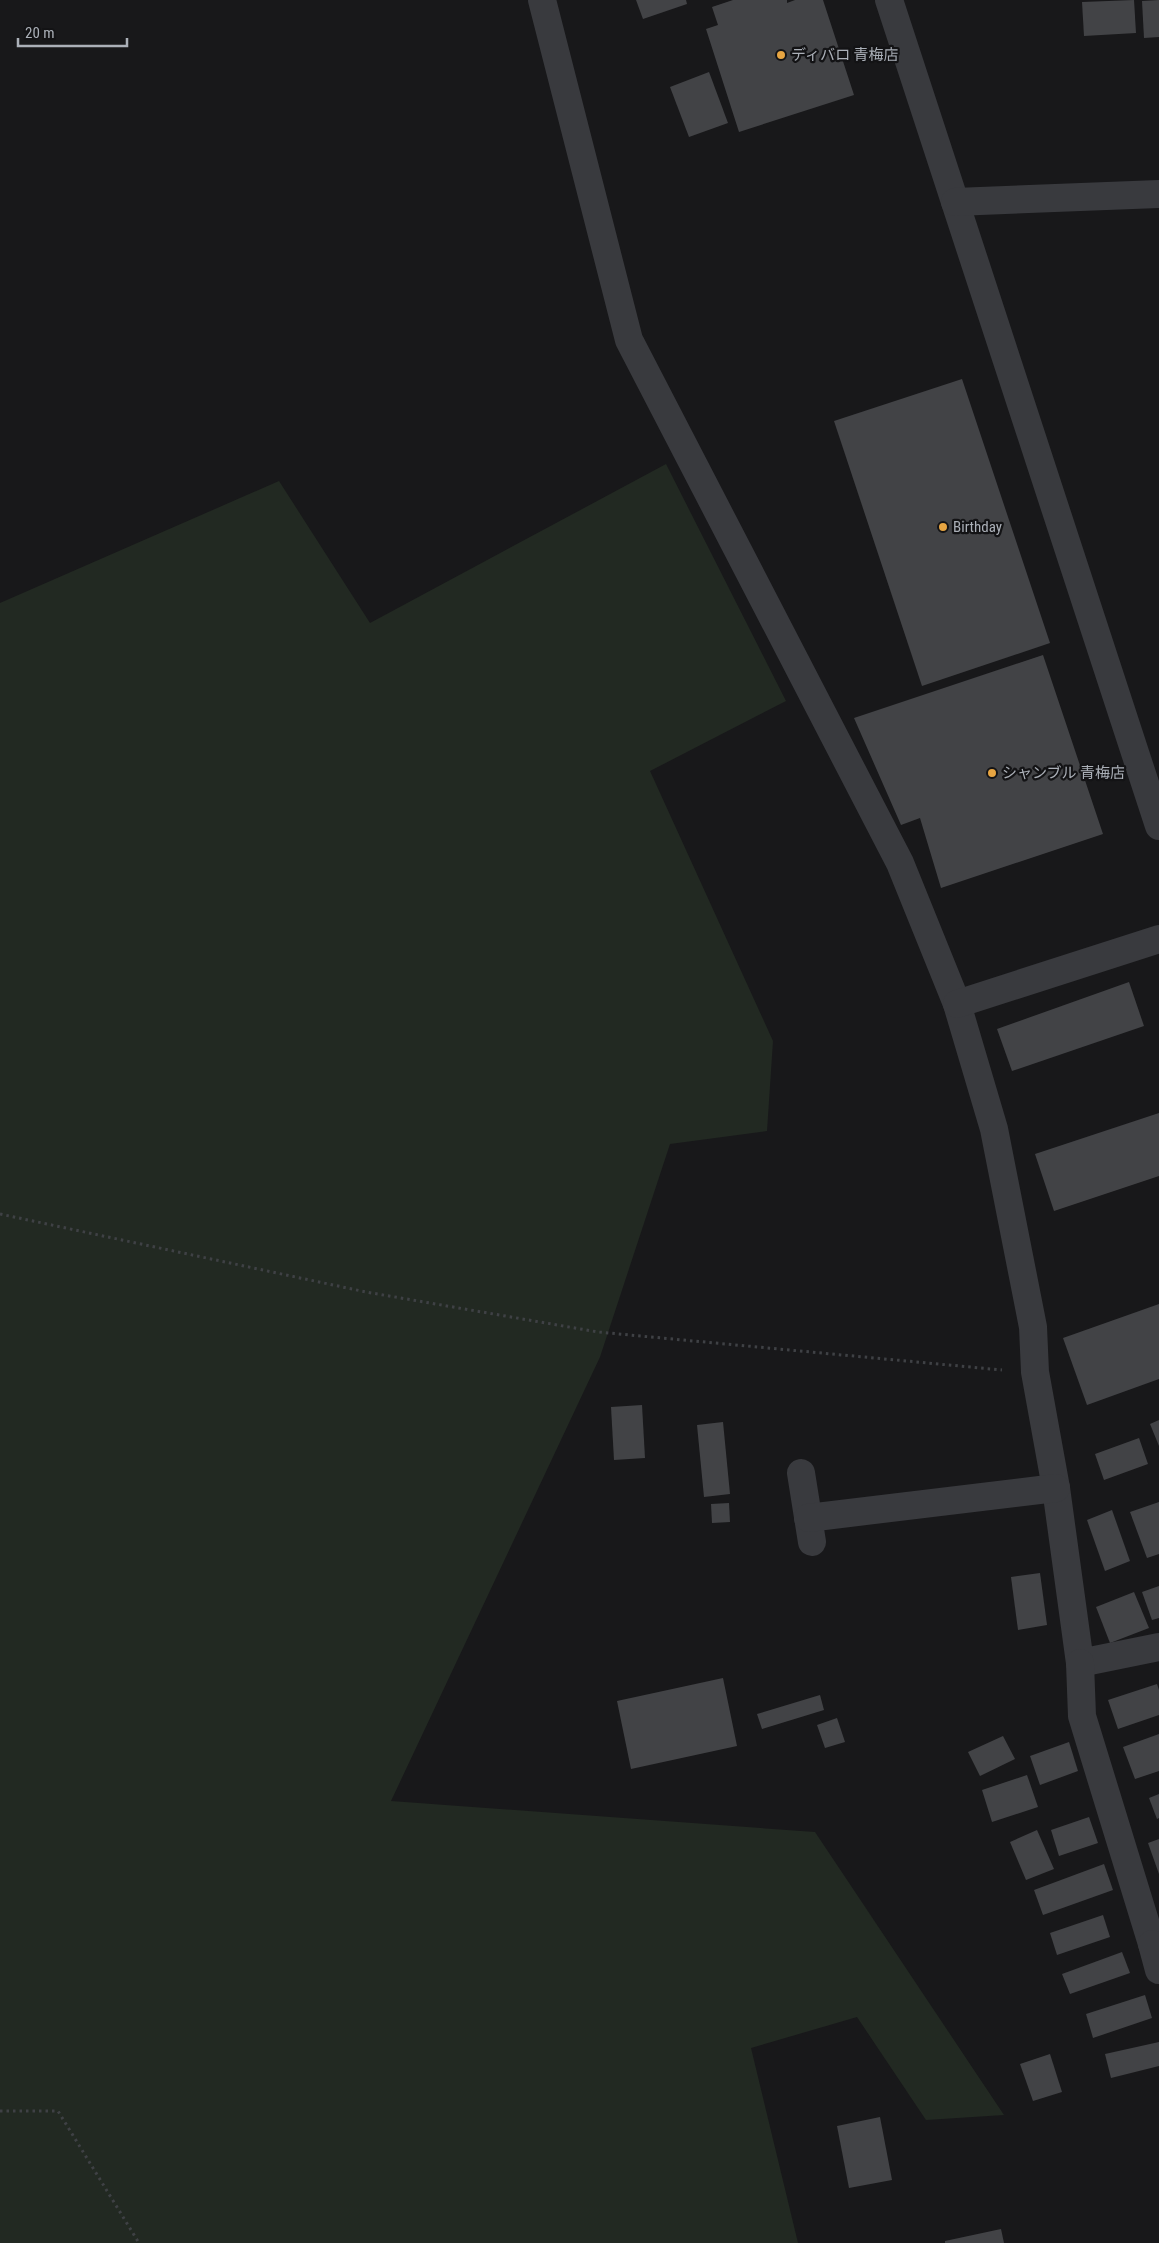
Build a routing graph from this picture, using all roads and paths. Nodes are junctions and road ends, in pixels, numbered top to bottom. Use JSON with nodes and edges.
{"nodes":[{"id":1,"x":542,"y":0,"type":"edge"},
{"id":2,"x":889,"y":0,"type":"edge"},
{"id":3,"x":1159,"y":194,"type":"edge"},
{"id":4,"x":955,"y":202,"type":"junction"},
{"id":5,"x":1159,"y":826,"type":"edge"},
{"id":6,"x":1159,"y":939,"type":"edge"},
{"id":7,"x":957,"y":1004,"type":"junction"},
{"id":8,"x":0,"y":1214,"type":"edge"},
{"id":9,"x":1035,"y":1372,"type":"junction"},
{"id":10,"x":801,"y":1473,"type":"dead end"},
{"id":11,"x":1056,"y":1488,"type":"junction"},
{"id":12,"x":1159,"y":1647,"type":"edge"},
{"id":13,"x":1080,"y":1663,"type":"junction"},
{"id":14,"x":1155,"y":1943,"type":"edge"},
{"id":15,"x":1159,"y":1970,"type":"edge"},
{"id":16,"x":0,"y":2111,"type":"edge"},
{"id":17,"x":139,"y":2243,"type":"edge"}],
"edges":[{"from":1,"to":7,"type":"street"},
{"from":2,"to":4,"type":"street"},
{"from":3,"to":4,"type":"street"},
{"from":4,"to":5,"type":"street"},
{"from":6,"to":7,"type":"street"},
{"from":7,"to":9,"type":"street"},
{"from":8,"to":9,"type":"path"},
{"from":9,"to":11,"type":"street"},
{"from":10,"to":11,"type":"street"},
{"from":11,"to":13,"type":"street"},
{"from":12,"to":13,"type":"street"},
{"from":13,"to":14,"type":"street"},
{"from":14,"to":15,"type":"street"},
{"from":16,"to":17,"type":"path"}]}
